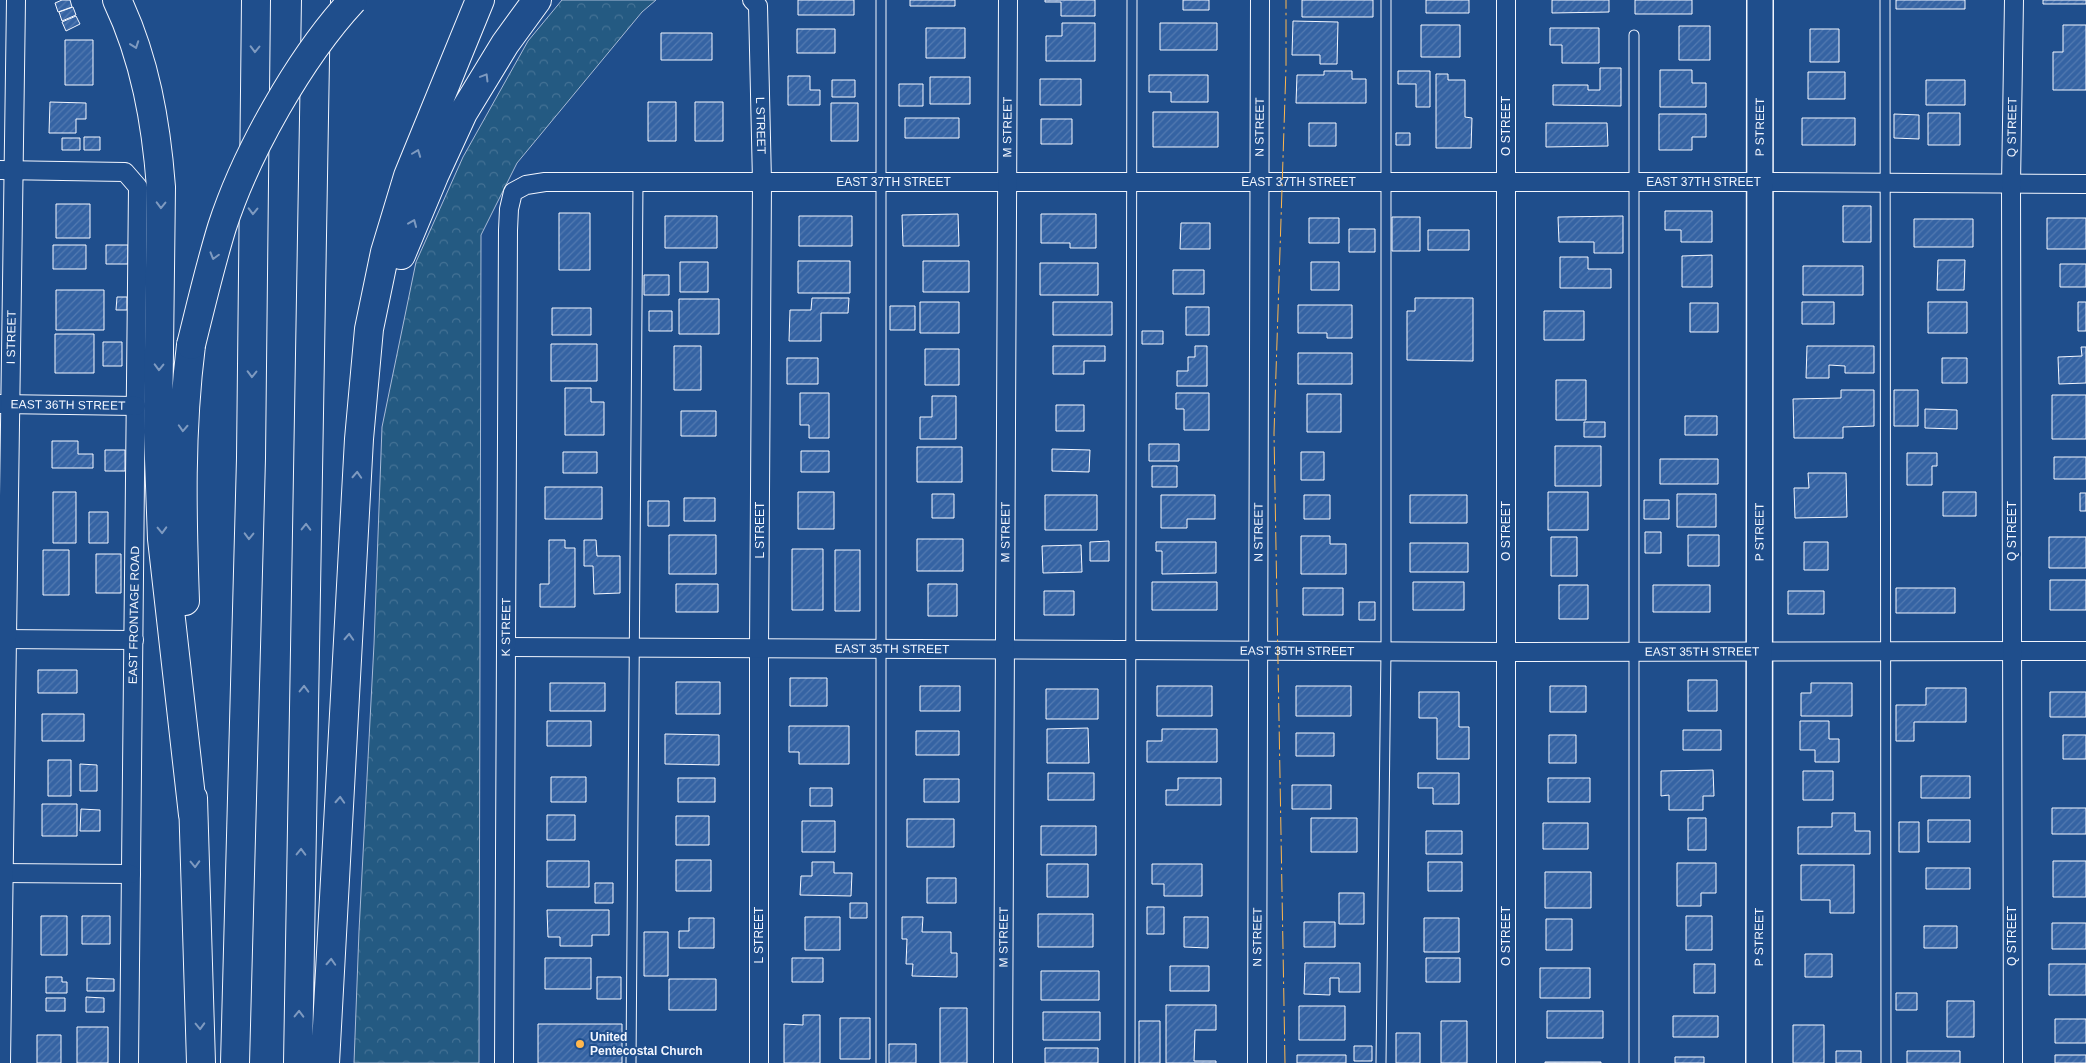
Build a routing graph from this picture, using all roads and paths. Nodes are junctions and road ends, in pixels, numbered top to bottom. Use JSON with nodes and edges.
{"nodes":[{"id":1,"x":16,"y":0,"type":"edge"},
{"id":2,"x":117,"y":0,"type":"edge"},
{"id":3,"x":256,"y":0,"type":"edge"},
{"id":4,"x":316,"y":0,"type":"edge"},
{"id":5,"x":353,"y":0,"type":"edge"},
{"id":6,"x":480,"y":0,"type":"edge"},
{"id":7,"x":537,"y":0,"type":"edge"},
{"id":8,"x":752,"y":0,"type":"edge"},
{"id":9,"x":881,"y":0,"type":"edge"},
{"id":10,"x":1008,"y":0,"type":"edge"},
{"id":11,"x":1132,"y":0,"type":"edge"},
{"id":12,"x":1260,"y":0,"type":"edge"},
{"id":13,"x":1386,"y":0,"type":"edge"},
{"id":14,"x":1506,"y":0,"type":"edge"},
{"id":15,"x":1760,"y":0,"type":"edge"},
{"id":16,"x":1885,"y":0,"type":"edge"},
{"id":17,"x":2014,"y":0,"type":"edge"},
{"id":18,"x":1634,"y":35,"type":"dead end"},
{"id":19,"x":7,"y":170,"type":"edge"},
{"id":20,"x":638,"y":182,"type":"junction"},
{"id":21,"x":762,"y":182,"type":"junction"},
{"id":22,"x":881,"y":182,"type":"junction"},
{"id":23,"x":1007,"y":182,"type":"junction"},
{"id":24,"x":1132,"y":182,"type":"junction"},
{"id":25,"x":1260,"y":182,"type":"junction"},
{"id":26,"x":1386,"y":182,"type":"junction"},
{"id":27,"x":1634,"y":182,"type":"junction"},
{"id":28,"x":1760,"y":182,"type":"junction"},
{"id":29,"x":1506,"y":183,"type":"junction"},
{"id":30,"x":1885,"y":183,"type":"junction"},
{"id":31,"x":2011,"y":184,"type":"junction"},
{"id":32,"x":2086,"y":184,"type":"edge"},
{"id":33,"x":513,"y":192,"type":"joint"},
{"id":34,"x":5,"y":404,"type":"edge"},
{"id":35,"x":136,"y":406,"type":"junction"},
{"id":36,"x":359,"y":440,"type":"junction"},
{"id":37,"x":4,"y":639,"type":"edge"},
{"id":38,"x":134,"y":640,"type":"junction"},
{"id":39,"x":507,"y":647,"type":"junction"},
{"id":40,"x":634,"y":648,"type":"junction"},
{"id":41,"x":759,"y":648,"type":"junction"},
{"id":42,"x":880,"y":648,"type":"junction"},
{"id":43,"x":1005,"y":649,"type":"junction"},
{"id":44,"x":1131,"y":649,"type":"junction"},
{"id":45,"x":1258,"y":650,"type":"junction"},
{"id":46,"x":1386,"y":650,"type":"junction"},
{"id":47,"x":1634,"y":651,"type":"junction"},
{"id":48,"x":1759,"y":651,"type":"junction"},
{"id":49,"x":1886,"y":651,"type":"junction"},
{"id":50,"x":2012,"y":651,"type":"junction"},
{"id":51,"x":2086,"y":651,"type":"edge"},
{"id":52,"x":1506,"y":652,"type":"junction"},
{"id":53,"x":194,"y":815,"type":"junction"},
{"id":54,"x":3,"y":873,"type":"edge"},
{"id":55,"x":131,"y":874,"type":"junction"},
{"id":56,"x":1,"y":1063,"type":"edge"},
{"id":57,"x":129,"y":1063,"type":"edge"},
{"id":58,"x":201,"y":1063,"type":"edge"},
{"id":59,"x":236,"y":1063,"type":"edge"},
{"id":60,"x":298,"y":1063,"type":"edge"},
{"id":61,"x":325,"y":1063,"type":"edge"},
{"id":62,"x":504,"y":1063,"type":"edge"},
{"id":63,"x":631,"y":1063,"type":"edge"},
{"id":64,"x":759,"y":1063,"type":"edge"},
{"id":65,"x":880,"y":1063,"type":"edge"},
{"id":66,"x":1003,"y":1063,"type":"edge"},
{"id":67,"x":1130,"y":1063,"type":"edge"},
{"id":68,"x":1257,"y":1063,"type":"edge"},
{"id":69,"x":1381,"y":1063,"type":"edge"},
{"id":70,"x":1506,"y":1063,"type":"edge"},
{"id":71,"x":1634,"y":1063,"type":"edge"},
{"id":72,"x":1759,"y":1063,"type":"edge"},
{"id":73,"x":1886,"y":1063,"type":"edge"},
{"id":74,"x":2013,"y":1063,"type":"edge"}],
"edges":[{"from":1,"to":19,"type":"street","name":"I STREET"},
{"from":2,"to":53,"type":"highway","one_way":true},
{"from":3,"to":59,"type":"highway","one_way":true},
{"from":60,"to":4,"type":"highway","one_way":true},
{"from":5,"to":53,"type":"highway","one_way":true,"bridge":true},
{"from":36,"to":6,"type":"highway","one_way":true},
{"from":36,"to":7,"type":"highway","one_way":true},
{"from":8,"to":21,"type":"street","name":"L STREET"},
{"from":9,"to":22,"type":"lane"},
{"from":10,"to":23,"type":"street","name":"M STREET"},
{"from":11,"to":24,"type":"lane"},
{"from":12,"to":25,"type":"street","name":"N STREET"},
{"from":13,"to":26,"type":"lane"},
{"from":14,"to":29,"type":"street","name":"O STREET"},
{"from":15,"to":28,"type":"street","name":"P STREET"},
{"from":16,"to":30,"type":"lane"},
{"from":17,"to":31,"type":"street","name":"Q STREET"},
{"from":18,"to":27,"type":"lane"},
{"from":19,"to":34,"type":"street","name":"I STREET"},
{"from":19,"to":35,"type":"street","name":"EAST FRONTAGE ROAD"},
{"from":20,"to":21,"type":"street","name":"EAST 37TH STREET"},
{"from":20,"to":33,"type":"street","name":"EAST 37TH STREET"},
{"from":20,"to":40,"type":"lane"},
{"from":21,"to":22,"type":"street","name":"EAST 37TH STREET"},
{"from":21,"to":41,"type":"street","name":"L STREET"},
{"from":22,"to":23,"type":"street","name":"EAST 37TH STREET"},
{"from":22,"to":42,"type":"lane"},
{"from":23,"to":24,"type":"street","name":"EAST 37TH STREET"},
{"from":23,"to":43,"type":"street","name":"M STREET"},
{"from":24,"to":25,"type":"street","name":"EAST 37TH STREET"},
{"from":24,"to":44,"type":"lane"},
{"from":25,"to":26,"type":"street","name":"EAST 37TH STREET"},
{"from":25,"to":45,"type":"street","name":"N STREET"},
{"from":26,"to":29,"type":"street","name":"EAST 37TH STREET"},
{"from":26,"to":46,"type":"lane"},
{"from":27,"to":28,"type":"street","name":"EAST 37TH STREET"},
{"from":27,"to":29,"type":"street","name":"EAST 37TH STREET"},
{"from":27,"to":47,"type":"lane"},
{"from":28,"to":30,"type":"street","name":"EAST 37TH STREET"},
{"from":28,"to":48,"type":"street","name":"P STREET"},
{"from":29,"to":52,"type":"street","name":"O STREET"},
{"from":30,"to":31,"type":"street","name":"EAST 37TH STREET"},
{"from":30,"to":49,"type":"lane"},
{"from":31,"to":32,"type":"street","name":"EAST 37TH STREET"},
{"from":31,"to":50,"type":"street","name":"Q STREET"},
{"from":33,"to":39,"type":"street","name":"K STREET"},
{"from":34,"to":35,"type":"street","name":"EAST 36TH STREET"},
{"from":34,"to":37,"type":"street","name":"I STREET"},
{"from":35,"to":38,"type":"street","name":"EAST FRONTAGE ROAD"},
{"from":61,"to":36,"type":"highway","one_way":true},
{"from":37,"to":38,"type":"street"},
{"from":37,"to":54,"type":"street","name":"I STREET"},
{"from":38,"to":55,"type":"street","name":"EAST FRONTAGE ROAD"},
{"from":39,"to":40,"type":"street","name":"EAST 35TH STREET"},
{"from":39,"to":62,"type":"street","name":"K STREET"},
{"from":40,"to":41,"type":"street","name":"EAST 35TH STREET"},
{"from":40,"to":63,"type":"lane"},
{"from":41,"to":42,"type":"street","name":"EAST 35TH STREET"},
{"from":41,"to":64,"type":"street","name":"L STREET"},
{"from":42,"to":43,"type":"street","name":"EAST 35TH STREET"},
{"from":42,"to":65,"type":"lane"},
{"from":43,"to":44,"type":"street","name":"EAST 35TH STREET"},
{"from":43,"to":66,"type":"street","name":"M STREET"},
{"from":44,"to":45,"type":"street","name":"EAST 35TH STREET"},
{"from":44,"to":67,"type":"lane"},
{"from":45,"to":46,"type":"street","name":"EAST 35TH STREET"},
{"from":45,"to":68,"type":"street","name":"N STREET"},
{"from":46,"to":52,"type":"street","name":"EAST 35TH STREET"},
{"from":46,"to":69,"type":"lane"},
{"from":47,"to":48,"type":"street","name":"EAST 35TH STREET"},
{"from":47,"to":52,"type":"street","name":"EAST 35TH STREET"},
{"from":47,"to":71,"type":"lane"},
{"from":48,"to":49,"type":"street","name":"EAST 35TH STREET"},
{"from":48,"to":72,"type":"street","name":"P STREET"},
{"from":49,"to":50,"type":"street","name":"EAST 35TH STREET"},
{"from":49,"to":73,"type":"lane"},
{"from":50,"to":51,"type":"street","name":"EAST 35TH STREET"},
{"from":50,"to":74,"type":"street","name":"Q STREET"},
{"from":52,"to":70,"type":"street","name":"O STREET"},
{"from":53,"to":58,"type":"highway","one_way":true},
{"from":54,"to":55,"type":"street"},
{"from":54,"to":56,"type":"street","name":"I STREET"},
{"from":55,"to":57,"type":"street","name":"EAST FRONTAGE ROAD"}]}
